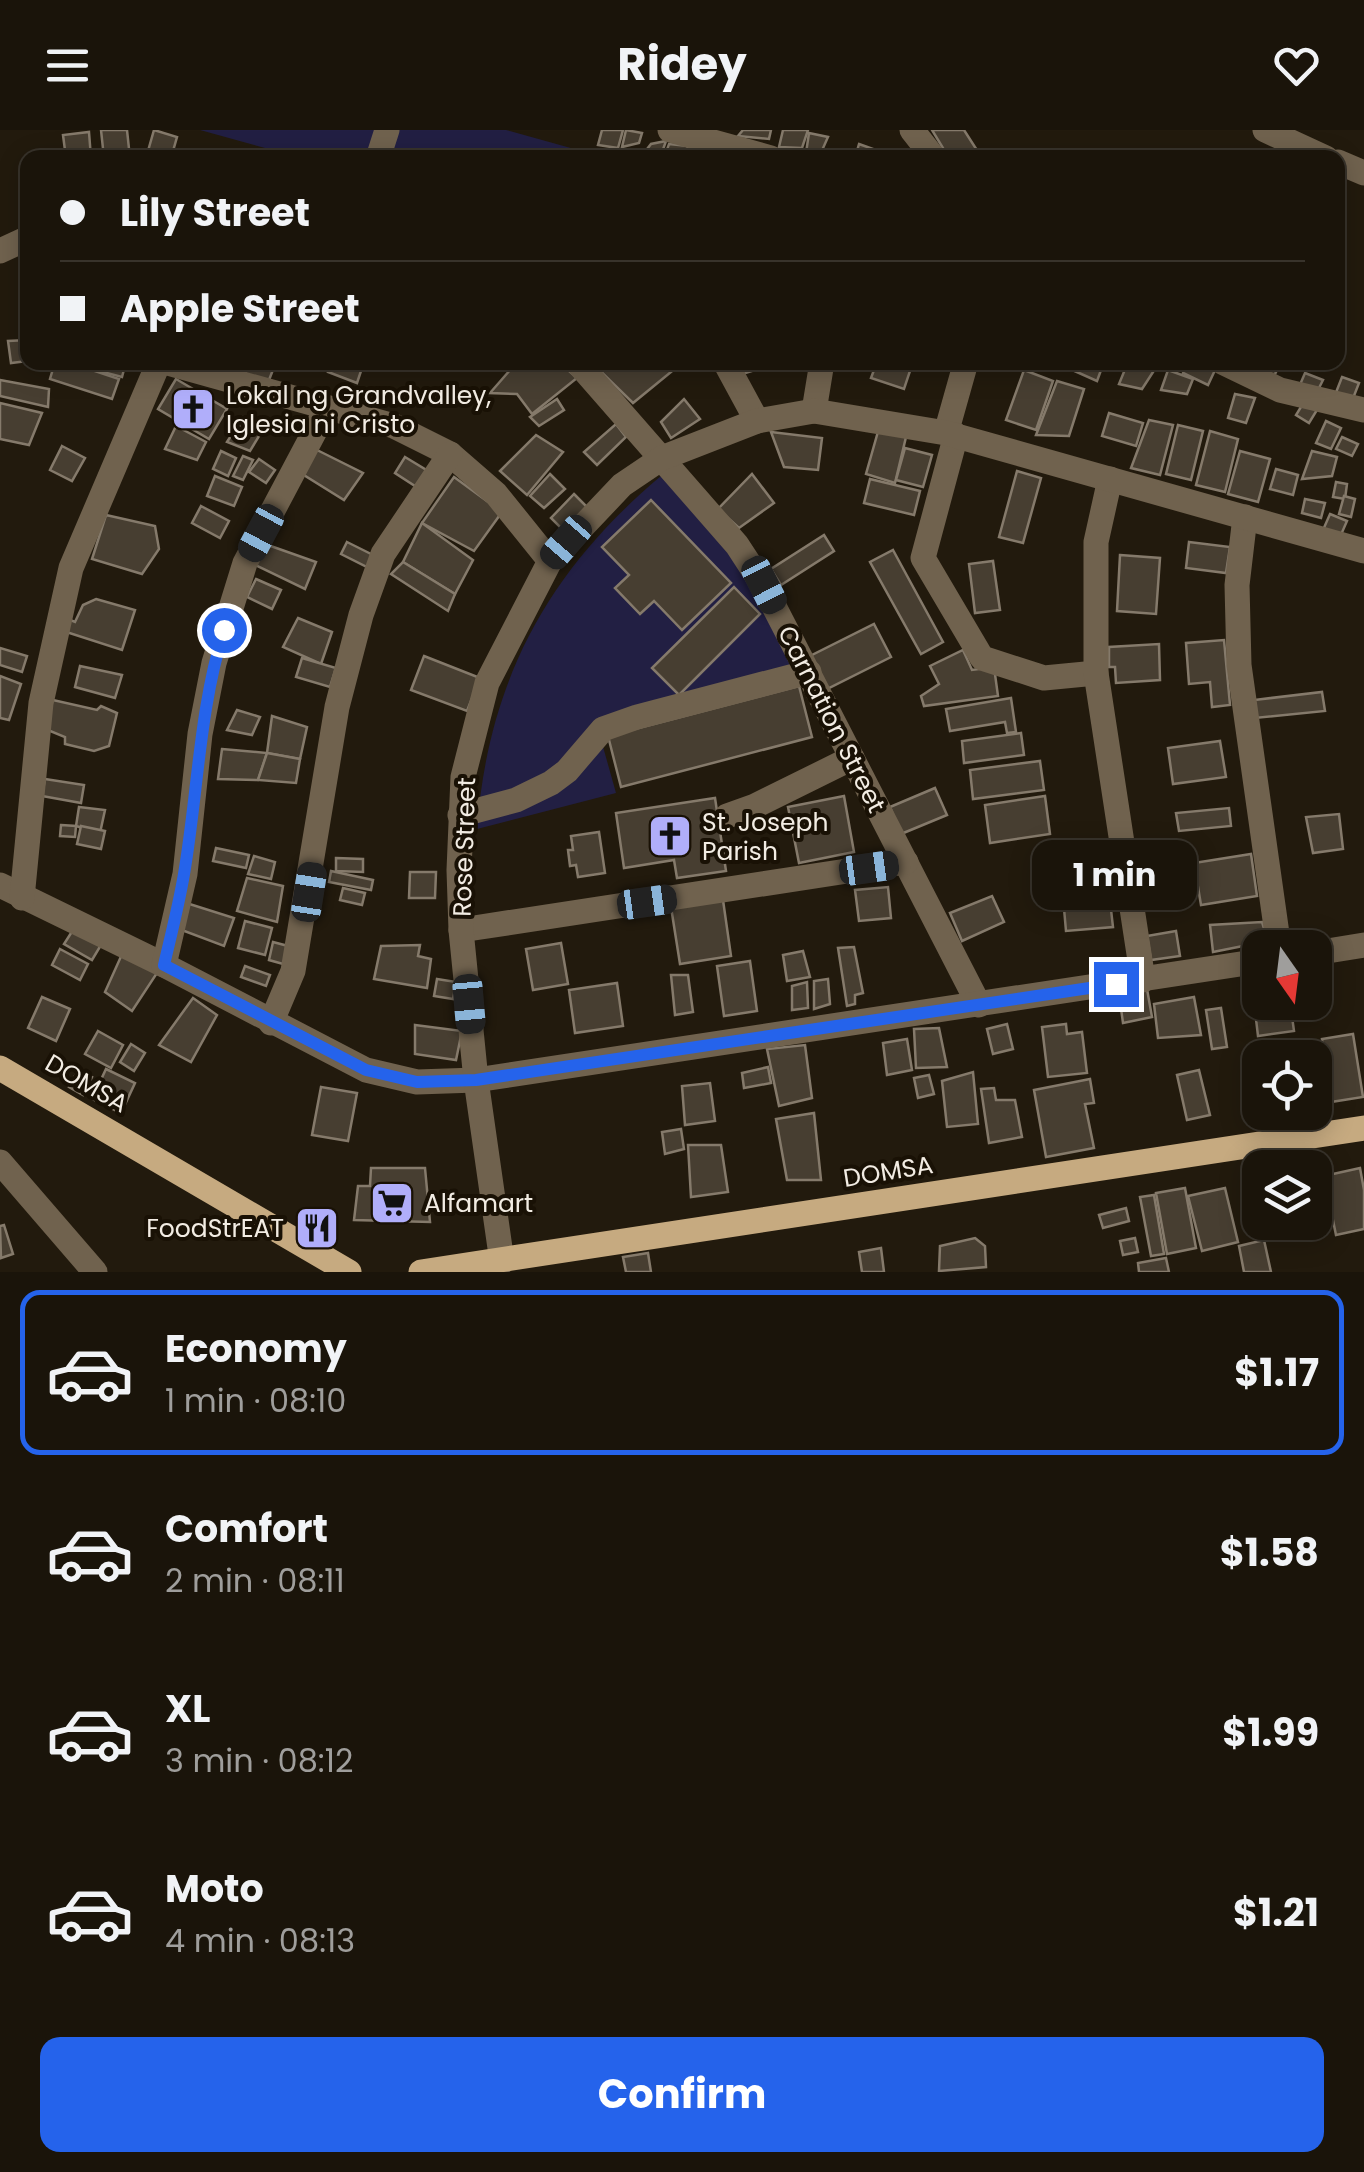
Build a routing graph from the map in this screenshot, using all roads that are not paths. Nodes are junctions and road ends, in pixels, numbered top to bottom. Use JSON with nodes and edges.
{"nodes":[{"id":1,"x":670,"y":130,"type":"edge"},
{"id":2,"x":912,"y":130,"type":"edge"},
{"id":3,"x":1265,"y":130,"type":"edge"},
{"id":4,"x":718,"y":136,"type":"edge"},
{"id":5,"x":752,"y":150,"type":"edge"},
{"id":6,"x":928,"y":150,"type":"edge"},
{"id":7,"x":1309,"y":150,"type":"edge"},
{"id":8,"x":158,"y":370,"type":"edge"},
{"id":9,"x":189,"y":370,"type":"edge"},
{"id":10,"x":585,"y":370,"type":"edge"},
{"id":11,"x":728,"y":370,"type":"edge"},
{"id":12,"x":821,"y":370,"type":"edge"},
{"id":13,"x":964,"y":370,"type":"edge"},
{"id":14,"x":1239,"y":370,"type":"edge"},
{"id":15,"x":326,"y":410,"type":"junction"},
{"id":16,"x":1364,"y":410,"type":"edge"},
{"id":17,"x":814,"y":411,"type":"junction"},
{"id":18,"x":747,"y":425,"type":"junction"},
{"id":19,"x":951,"y":434,"type":"junction"},
{"id":20,"x":450,"y":454,"type":"junction"},
{"id":21,"x":662,"y":458,"type":"junction"},
{"id":22,"x":1110,"y":479,"type":"junction"},
{"id":23,"x":1245,"y":517,"type":"junction"},
{"id":24,"x":1364,"y":551,"type":"edge"},
{"id":25,"x":550,"y":560,"type":"junction"},
{"id":26,"x":809,"y":672,"type":"junction"},
{"id":27,"x":1096,"y":673,"type":"junction"},
{"id":28,"x":852,"y":758,"type":"junction"},
{"id":29,"x":460,"y":815,"type":"junction"},
{"id":30,"x":726,"y":816,"type":"dead end"},
{"id":31,"x":906,"y":862,"type":"junction"},
{"id":32,"x":11,"y":891,"type":"edge"},
{"id":33,"x":462,"y":930,"type":"junction"},
{"id":34,"x":1276,"y":930,"type":"edge"},
{"id":35,"x":1364,"y":945,"type":"edge"},
{"id":36,"x":1332,"y":950,"type":"edge"},
{"id":37,"x":1242,"y":964,"type":"edge"},
{"id":38,"x":164,"y":965,"type":"junction"},
{"id":39,"x":1143,"y":980,"type":"junction"},
{"id":40,"x":978,"y":1005,"type":"junction"},
{"id":41,"x":272,"y":1023,"type":"junction"},
{"id":42,"x":0,"y":1068,"type":"edge"},
{"id":43,"x":476,"y":1080,"type":"junction"},
{"id":44,"x":1364,"y":1128,"type":"edge"},
{"id":45,"x":0,"y":1162,"type":"edge"},
{"id":46,"x":502,"y":1262,"type":"junction"},
{"id":47,"x":95,"y":1272,"type":"edge"},
{"id":48,"x":345,"y":1272,"type":"edge"},
{"id":49,"x":420,"y":1272,"type":"edge"}],
"edges":[{"from":1,"to":4,"type":"street"},
{"from":2,"to":6,"type":"street"},
{"from":3,"to":7,"type":"street"},
{"from":4,"to":5,"type":"street"},
{"from":8,"to":32,"type":"street"},
{"from":9,"to":15,"type":"street"},
{"from":10,"to":21,"type":"street","name":"Carnation Street"},
{"from":11,"to":18,"type":"street"},
{"from":12,"to":17,"type":"street"},
{"from":13,"to":19,"type":"street"},
{"from":14,"to":16,"type":"street"},
{"from":15,"to":20,"type":"street"},
{"from":15,"to":38,"type":"street"},
{"from":17,"to":18,"type":"street","name":"Rose Street"},
{"from":17,"to":19,"type":"street","name":"Rose Street"},
{"from":18,"to":21,"type":"street","name":"Rose Street"},
{"from":19,"to":22,"type":"street","name":"Rose Street"},
{"from":19,"to":27,"type":"street"},
{"from":20,"to":25,"type":"street"},
{"from":20,"to":41,"type":"street"},
{"from":21,"to":25,"type":"street","name":"Rose Street"},
{"from":21,"to":26,"type":"street","name":"Carnation Street"},
{"from":22,"to":23,"type":"street","name":"Rose Street"},
{"from":22,"to":27,"type":"street"},
{"from":23,"to":24,"type":"street","name":"Rose Street"},
{"from":23,"to":34,"type":"street"},
{"from":25,"to":29,"type":"street","name":"Rose Street"},
{"from":26,"to":28,"type":"street","name":"Carnation Street"},
{"from":26,"to":29,"type":"street"},
{"from":27,"to":39,"type":"street"},
{"from":28,"to":30,"type":"street"},
{"from":28,"to":31,"type":"street","name":"Carnation Street"},
{"from":29,"to":33,"type":"street","name":"Rose Street"},
{"from":31,"to":33,"type":"street"},
{"from":31,"to":40,"type":"street","name":"Carnation Street"},
{"from":32,"to":38,"type":"street"},
{"from":33,"to":43,"type":"street","name":"Rose Street"},
{"from":35,"to":36,"type":"street"},
{"from":37,"to":39,"type":"street"},
{"from":38,"to":41,"type":"street"},
{"from":39,"to":40,"type":"street"},
{"from":40,"to":43,"type":"street"},
{"from":41,"to":43,"type":"street"},
{"from":42,"to":48,"type":"main road","name":"DOMSA"},
{"from":43,"to":46,"type":"street","name":"Rose Street"},
{"from":44,"to":46,"type":"main road","name":"DOMSA"},
{"from":45,"to":47,"type":"street"},
{"from":46,"to":49,"type":"main road","name":"DOMSA"}]}
